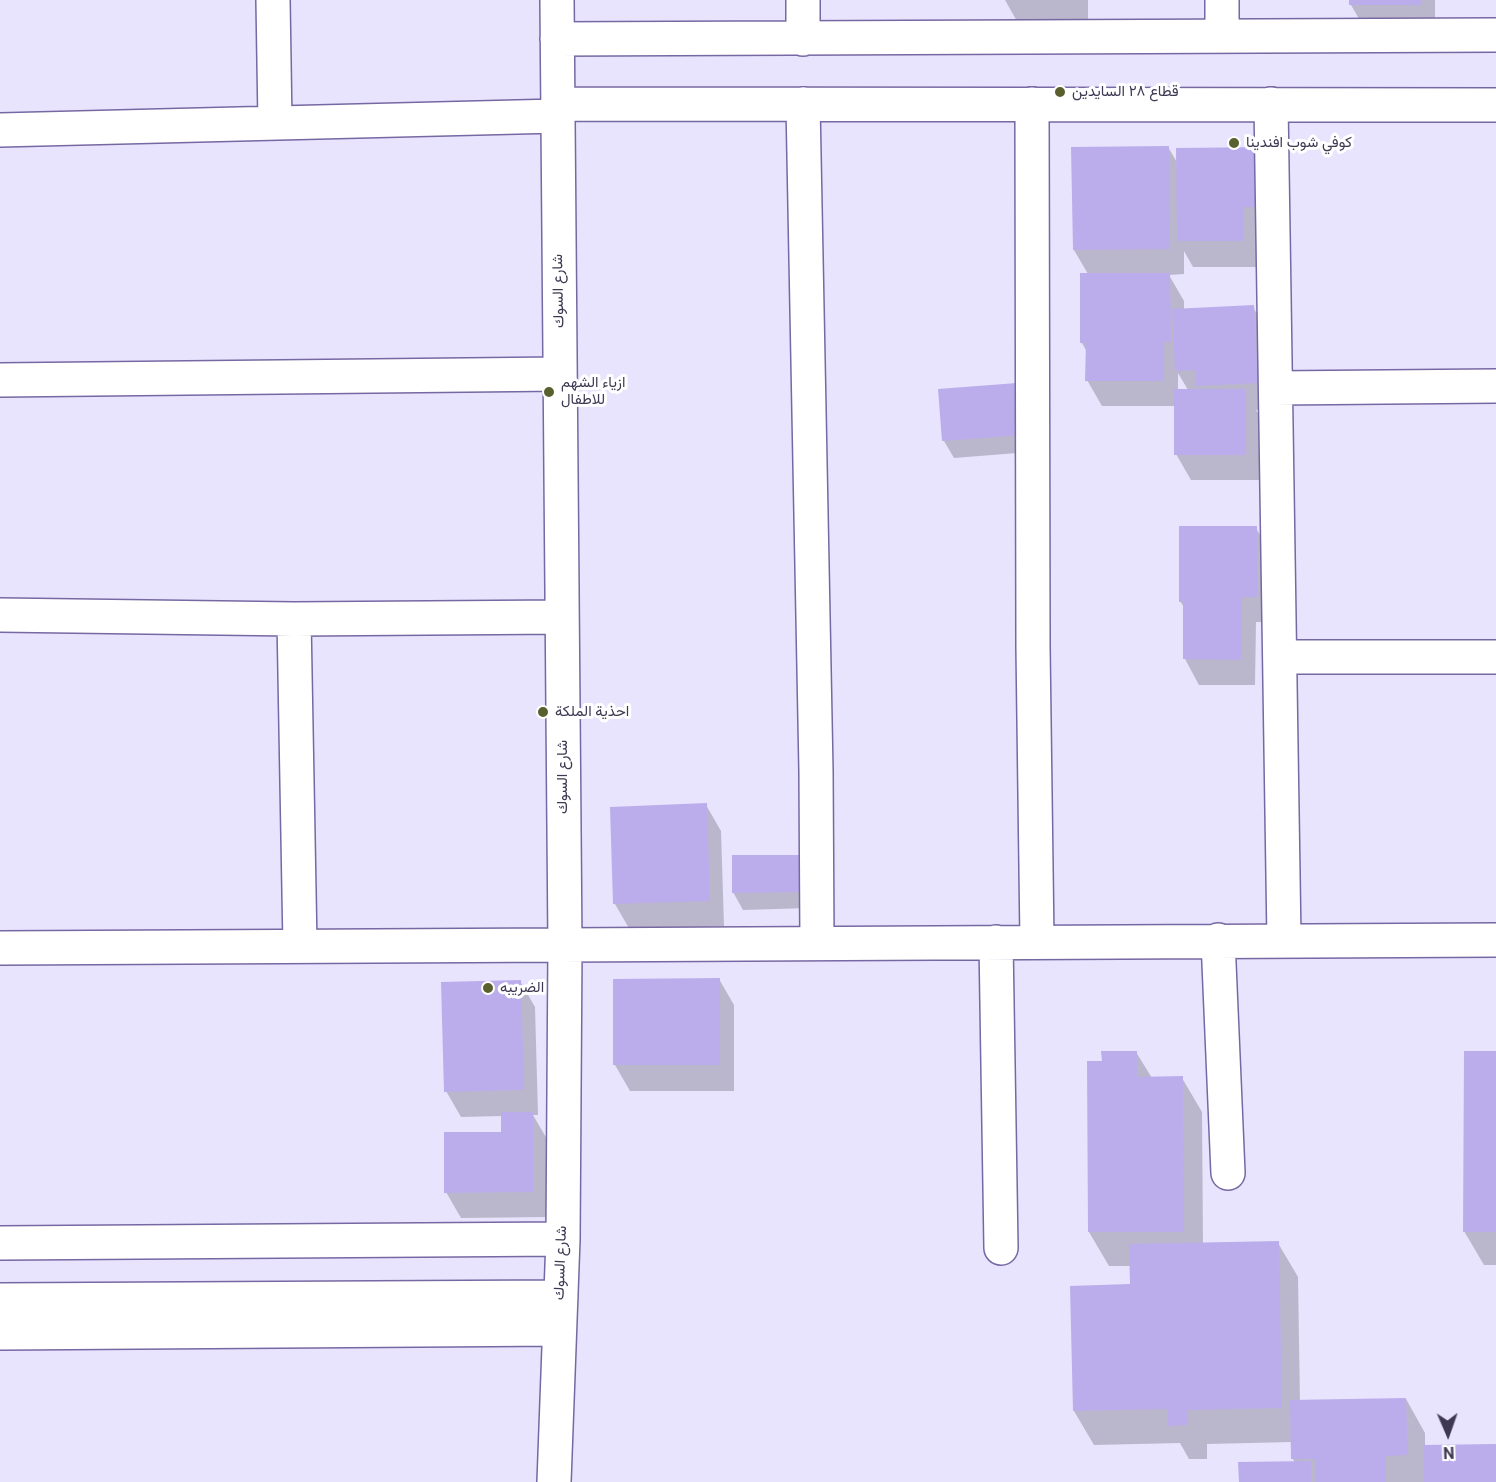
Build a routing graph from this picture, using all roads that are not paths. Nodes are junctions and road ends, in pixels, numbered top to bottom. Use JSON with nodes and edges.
{"nodes":[{"id":1,"x":273,"y":0,"type":"edge"},
{"id":2,"x":557,"y":0,"type":"edge"},
{"id":3,"x":803,"y":0,"type":"edge"},
{"id":4,"x":1222,"y":0,"type":"edge"},
{"id":5,"x":1496,"y":35,"type":"edge"},
{"id":6,"x":1222,"y":36,"type":"junction"},
{"id":7,"x":557,"y":39,"type":"junction"},
{"id":8,"x":803,"y":39,"type":"junction"},
{"id":9,"x":803,"y":104,"type":"junction"},
{"id":10,"x":1032,"y":104,"type":"junction"},
{"id":11,"x":1271,"y":104,"type":"junction"},
{"id":12,"x":1496,"y":105,"type":"edge"},
{"id":13,"x":557,"y":110,"type":"junction"},
{"id":14,"x":274,"y":123,"type":"junction"},
{"id":15,"x":0,"y":130,"type":"edge"},
{"id":16,"x":560,"y":374,"type":"junction"},
{"id":17,"x":0,"y":380,"type":"edge"},
{"id":18,"x":1496,"y":386,"type":"edge"},
{"id":19,"x":1276,"y":387,"type":"junction"},
{"id":20,"x":0,"y":615,"type":"edge"},
{"id":21,"x":562,"y":617,"type":"junction"},
{"id":22,"x":294,"y":618,"type":"junction"},
{"id":23,"x":1280,"y":657,"type":"junction"},
{"id":24,"x":1496,"y":657,"type":"edge"},
{"id":25,"x":1496,"y":939,"type":"edge"},
{"id":26,"x":1218,"y":940,"type":"junction"},
{"id":27,"x":1284,"y":940,"type":"junction"},
{"id":28,"x":1037,"y":941,"type":"junction"},
{"id":29,"x":996,"y":942,"type":"junction"},
{"id":30,"x":817,"y":943,"type":"junction"},
{"id":31,"x":565,"y":945,"type":"junction"},
{"id":32,"x":300,"y":946,"type":"junction"},
{"id":33,"x":0,"y":948,"type":"edge"},
{"id":34,"x":1228,"y":1173,"type":"dead end"},
{"id":35,"x":562,"y":1239,"type":"junction"},
{"id":36,"x":0,"y":1243,"type":"edge"},
{"id":37,"x":1001,"y":1248,"type":"dead end"},
{"id":38,"x":561,"y":1296,"type":"junction"},
{"id":39,"x":0,"y":1300,"type":"edge"},
{"id":40,"x":560,"y":1329,"type":"junction"},
{"id":41,"x":0,"y":1333,"type":"edge"},
{"id":42,"x":554,"y":1482,"type":"edge"}],
"edges":[{"from":1,"to":14,"type":"street"},
{"from":2,"to":7,"type":"street","name":"شارع السوك"},
{"from":3,"to":8,"type":"street"},
{"from":4,"to":6,"type":"street"},
{"from":5,"to":6,"type":"street"},
{"from":6,"to":8,"type":"street"},
{"from":7,"to":8,"type":"street"},
{"from":7,"to":13,"type":"street","name":"شارع السوك"},
{"from":9,"to":10,"type":"street"},
{"from":9,"to":13,"type":"street"},
{"from":9,"to":30,"type":"street"},
{"from":10,"to":11,"type":"street"},
{"from":10,"to":28,"type":"street"},
{"from":11,"to":12,"type":"street"},
{"from":11,"to":19,"type":"street"},
{"from":13,"to":14,"type":"street"},
{"from":13,"to":16,"type":"street","name":"شارع السوك"},
{"from":14,"to":15,"type":"street"},
{"from":16,"to":17,"type":"street"},
{"from":16,"to":21,"type":"street","name":"شارع السوك"},
{"from":18,"to":19,"type":"street"},
{"from":19,"to":23,"type":"street"},
{"from":20,"to":22,"type":"street"},
{"from":21,"to":22,"type":"street"},
{"from":21,"to":31,"type":"street","name":"شارع السوك"},
{"from":22,"to":32,"type":"street"},
{"from":23,"to":24,"type":"street"},
{"from":23,"to":27,"type":"street"},
{"from":25,"to":27,"type":"street"},
{"from":26,"to":27,"type":"street"},
{"from":26,"to":28,"type":"street"},
{"from":26,"to":34,"type":"street"},
{"from":28,"to":29,"type":"street"},
{"from":29,"to":30,"type":"street"},
{"from":29,"to":37,"type":"street"},
{"from":30,"to":31,"type":"street"},
{"from":31,"to":32,"type":"street"},
{"from":31,"to":35,"type":"street","name":"شارع السوك"},
{"from":32,"to":33,"type":"street"},
{"from":35,"to":36,"type":"street"},
{"from":35,"to":38,"type":"street","name":"شارع السوك"},
{"from":38,"to":39,"type":"street"},
{"from":38,"to":40,"type":"street","name":"شارع السوك"},
{"from":40,"to":41,"type":"street"},
{"from":40,"to":42,"type":"street","name":"شارع السوك"}]}
